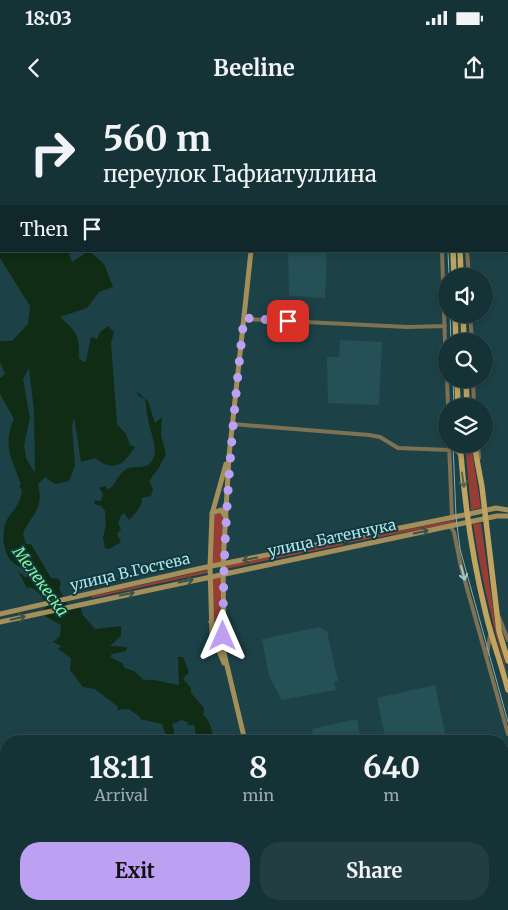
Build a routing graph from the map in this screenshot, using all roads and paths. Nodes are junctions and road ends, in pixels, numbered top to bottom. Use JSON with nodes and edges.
{"nodes":[{"id":1,"x":250,"y":252,"type":"edge"},
{"id":2,"x":442,"y":252,"type":"edge"},
{"id":3,"x":453,"y":252,"type":"edge"},
{"id":4,"x":460,"y":252,"type":"edge"},
{"id":5,"x":467,"y":252,"type":"edge"},
{"id":6,"x":454,"y":268,"type":"edge"},
{"id":7,"x":461,"y":268,"type":"edge"},
{"id":8,"x":468,"y":268,"type":"edge"},
{"id":9,"x":244,"y":318,"type":"junction"},
{"id":10,"x":445,"y":326,"type":"junction"},
{"id":11,"x":445,"y":333,"type":"edge"},
{"id":12,"x":232,"y":424,"type":"junction"},
{"id":13,"x":438,"y":450,"type":"edge"},
{"id":14,"x":450,"y":453,"type":"edge"},
{"id":15,"x":458,"y":453,"type":"edge"},
{"id":16,"x":461,"y":453,"type":"edge"},
{"id":17,"x":476,"y":453,"type":"edge"},
{"id":18,"x":478,"y":453,"type":"edge"},
{"id":19,"x":229,"y":456,"type":"junction"},
{"id":20,"x":461,"y":457,"type":"junction"},
{"id":21,"x":478,"y":465,"type":"junction"},
{"id":22,"x":508,"y":510,"type":"edge"},
{"id":23,"x":484,"y":511,"type":"junction"},
{"id":24,"x":212,"y":514,"type":"junction"},
{"id":25,"x":469,"y":514,"type":"junction"},
{"id":26,"x":508,"y":516,"type":"edge"},
{"id":27,"x":226,"y":517,"type":"junction"},
{"id":28,"x":452,"y":517,"type":"junction"},
{"id":29,"x":484,"y":518,"type":"junction"},
{"id":30,"x":470,"y":522,"type":"junction"},
{"id":31,"x":450,"y":526,"type":"junction"},
{"id":32,"x":349,"y":538,"type":"junction"},
{"id":33,"x":349,"y":547,"type":"junction"},
{"id":34,"x":223,"y":564,"type":"junction"},
{"id":35,"x":210,"y":567,"type":"junction"},
{"id":36,"x":202,"y":568,"type":"joint"},
{"id":37,"x":223,"y":573,"type":"junction"},
{"id":38,"x":210,"y":576,"type":"junction"},
{"id":39,"x":162,"y":586,"type":"joint"},
{"id":40,"x":496,"y":610,"type":"junction"},
{"id":41,"x":0,"y":614,"type":"edge"},
{"id":42,"x":210,"y":621,"type":"junction"},
{"id":43,"x":0,"y":622,"type":"edge"},
{"id":44,"x":223,"y":622,"type":"junction"},
{"id":45,"x":491,"y":630,"type":"junction"},
{"id":46,"x":508,"y":640,"type":"edge"},
{"id":47,"x":487,"y":659,"type":"junction"},
{"id":48,"x":508,"y":661,"type":"edge"},
{"id":49,"x":228,"y":672,"type":"junction"},
{"id":50,"x":508,"y":690,"type":"edge"},
{"id":51,"x":508,"y":734,"type":"edge"},
{"id":52,"x":244,"y":735,"type":"edge"}],
"edges":[{"from":1,"to":9,"type":"main road"},
{"from":2,"to":10,"type":"street"},
{"from":3,"to":6,"type":"main road"},
{"from":4,"to":7,"type":"main road"},
{"from":5,"to":8,"type":"street"},
{"from":9,"to":10,"type":"street"},
{"from":9,"to":12,"type":"main road"},
{"from":10,"to":11,"type":"street"},
{"from":12,"to":13,"type":"street"},
{"from":12,"to":19,"type":"main road"},
{"from":14,"to":28,"type":"street"},
{"from":15,"to":20,"type":"street"},
{"from":16,"to":20,"type":"main road"},
{"from":17,"to":21,"type":"main road"},
{"from":18,"to":21,"type":"street"},
{"from":19,"to":24,"type":"main road"},
{"from":19,"to":27,"type":"main road"},
{"from":20,"to":25,"type":"main road","one_way":true},
{"from":21,"to":23,"type":"main road"},
{"from":22,"to":23,"type":"main road","name":"улица Батенчука"},
{"from":23,"to":25,"type":"main road","name":"улица Батенчука"},
{"from":23,"to":29,"type":"main road"},
{"from":24,"to":27,"type":"main road"},
{"from":24,"to":35,"type":"main road"},
{"from":25,"to":28,"type":"main road","name":"улица Батенчука"},
{"from":25,"to":30,"type":"main road"},
{"from":26,"to":29,"type":"main road","name":"улица Батенчука"},
{"from":27,"to":34,"type":"main road"},
{"from":28,"to":32,"type":"main road","name":"улица Батенчука"},
{"from":29,"to":30,"type":"main road","name":"улица Батенчука"},
{"from":29,"to":40,"type":"main road"},
{"from":30,"to":31,"type":"main road","name":"улица Батенчука"},
{"from":30,"to":45,"type":"main road"},
{"from":33,"to":31,"type":"main road","name":"улица Батенчука","one_way":true},
{"from":31,"to":47,"type":"street","one_way":true},
{"from":32,"to":33,"type":"main road"},
{"from":32,"to":34,"type":"main road","name":"улица Батенчука","one_way":true},
{"from":33,"to":37,"type":"main road","name":"улица Батенчука"},
{"from":34,"to":35,"type":"main road","name":"улица Батенчука"},
{"from":34,"to":37,"type":"main road"},
{"from":35,"to":36,"type":"main road","name":"улица Батенчука"},
{"from":35,"to":38,"type":"main road"},
{"from":36,"to":41,"type":"main road","name":"улица В.Гостева"},
{"from":37,"to":38,"type":"main road","name":"улица Батенчука"},
{"from":37,"to":44,"type":"main road"},
{"from":39,"to":38,"type":"main road","name":"улица Батенчука","one_way":true},
{"from":38,"to":42,"type":"main road"},
{"from":43,"to":39,"type":"main road","name":"улица В.Гостева","one_way":true},
{"from":40,"to":46,"type":"street"},
{"from":40,"to":48,"type":"main road"},
{"from":42,"to":44,"type":"main road"},
{"from":42,"to":49,"type":"main road"},
{"from":44,"to":49,"type":"main road"},
{"from":45,"to":47,"type":"street"},
{"from":45,"to":50,"type":"main road"},
{"from":47,"to":51,"type":"street"},
{"from":49,"to":52,"type":"main road"}]}
